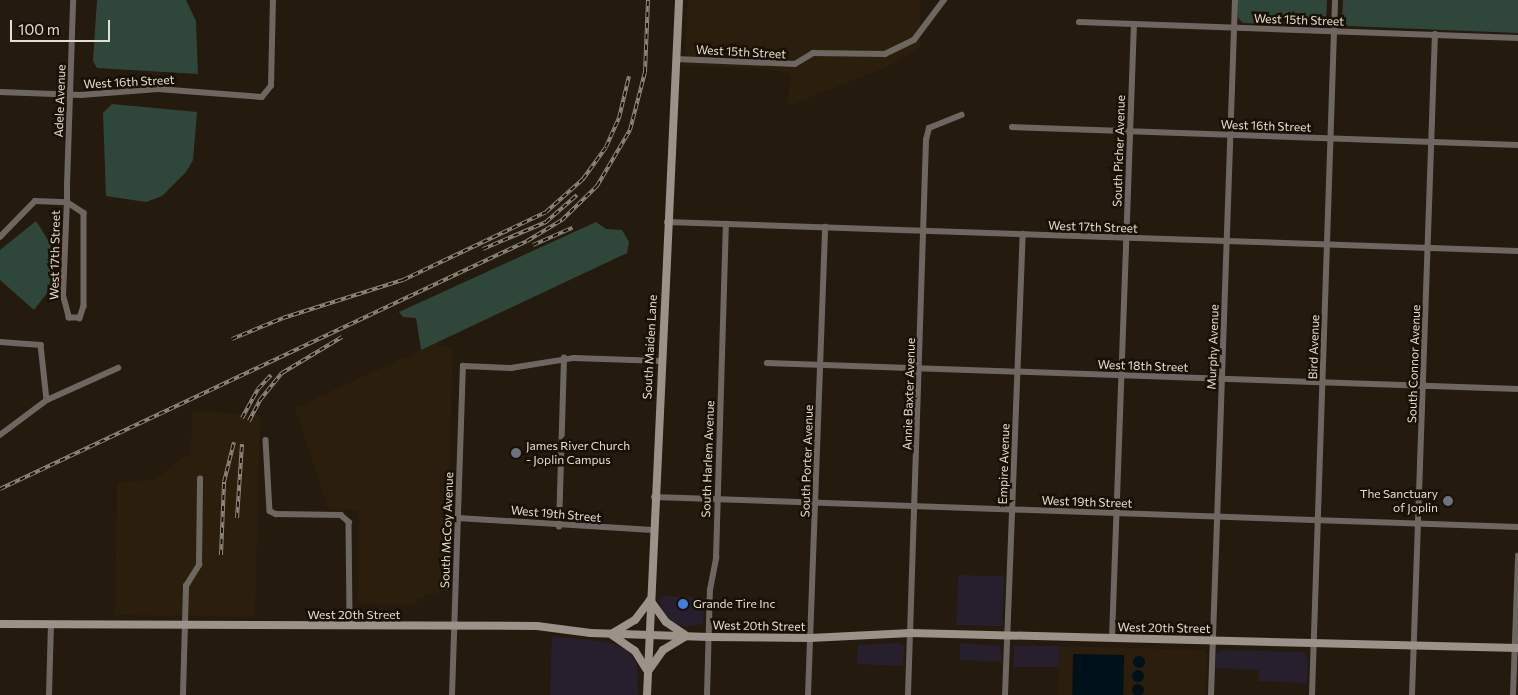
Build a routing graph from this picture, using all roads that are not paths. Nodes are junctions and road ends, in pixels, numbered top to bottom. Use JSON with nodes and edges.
{"nodes":[{"id":1,"x":73,"y":0,"type":"edge"},
{"id":2,"x":273,"y":0,"type":"edge"},
{"id":3,"x":679,"y":0,"type":"edge"},
{"id":4,"x":944,"y":0,"type":"edge"},
{"id":5,"x":1235,"y":0,"type":"edge"},
{"id":6,"x":1335,"y":0,"type":"edge"},
{"id":7,"x":1079,"y":22,"type":"dead end"},
{"id":8,"x":1134,"y":24,"type":"junction"},
{"id":9,"x":1234,"y":28,"type":"junction"},
{"id":10,"x":1334,"y":31,"type":"junction"},
{"id":11,"x":1435,"y":34,"type":"junction"},
{"id":12,"x":1518,"y":38,"type":"edge"},
{"id":13,"x":676,"y":59,"type":"junction"},
{"id":14,"x":0,"y":92,"type":"edge"},
{"id":15,"x":70,"y":94,"type":"junction"},
{"id":16,"x":961,"y":115,"type":"dead end"},
{"id":17,"x":1012,"y":127,"type":"dead end"},
{"id":18,"x":1130,"y":131,"type":"junction"},
{"id":19,"x":1230,"y":134,"type":"junction"},
{"id":20,"x":1331,"y":138,"type":"junction"},
{"id":21,"x":1432,"y":142,"type":"junction"},
{"id":22,"x":1518,"y":145,"type":"edge"},
{"id":23,"x":67,"y":202,"type":"junction"},
{"id":24,"x":667,"y":222,"type":"junction"},
{"id":25,"x":726,"y":224,"type":"junction"},
{"id":26,"x":825,"y":227,"type":"junction"},
{"id":27,"x":924,"y":231,"type":"junction"},
{"id":28,"x":1023,"y":234,"type":"junction"},
{"id":29,"x":0,"y":238,"type":"edge"},
{"id":30,"x":1126,"y":238,"type":"junction"},
{"id":31,"x":1227,"y":242,"type":"junction"},
{"id":32,"x":1327,"y":245,"type":"junction"},
{"id":33,"x":1428,"y":248,"type":"junction"},
{"id":34,"x":1518,"y":251,"type":"edge"},
{"id":35,"x":0,"y":342,"type":"edge"},
{"id":36,"x":564,"y":358,"type":"junction"},
{"id":37,"x":660,"y":362,"type":"junction"},
{"id":38,"x":767,"y":363,"type":"dead end"},
{"id":39,"x":820,"y":365,"type":"junction"},
{"id":40,"x":118,"y":368,"type":"dead end"},
{"id":41,"x":920,"y":368,"type":"junction"},
{"id":42,"x":1018,"y":372,"type":"junction"},
{"id":43,"x":1121,"y":375,"type":"junction"},
{"id":44,"x":1222,"y":379,"type":"junction"},
{"id":45,"x":1323,"y":382,"type":"junction"},
{"id":46,"x":1424,"y":386,"type":"junction"},
{"id":47,"x":1518,"y":389,"type":"edge"},
{"id":48,"x":47,"y":400,"type":"junction"},
{"id":49,"x":0,"y":435,"type":"edge"},
{"id":50,"x":266,"y":440,"type":"dead end"},
{"id":51,"x":200,"y":479,"type":"dead end"},
{"id":52,"x":654,"y":497,"type":"junction"},
{"id":53,"x":716,"y":499,"type":"junction"},
{"id":54,"x":815,"y":502,"type":"junction"},
{"id":55,"x":915,"y":506,"type":"junction"},
{"id":56,"x":1012,"y":509,"type":"junction"},
{"id":57,"x":1116,"y":513,"type":"junction"},
{"id":58,"x":1218,"y":516,"type":"junction"},
{"id":59,"x":458,"y":518,"type":"junction"},
{"id":60,"x":1318,"y":520,"type":"junction"},
{"id":61,"x":1418,"y":523,"type":"junction"},
{"id":62,"x":559,"y":527,"type":"junction"},
{"id":63,"x":1518,"y":527,"type":"edge"},
{"id":64,"x":653,"y":530,"type":"junction"},
{"id":65,"x":1518,"y":556,"type":"edge"},
{"id":66,"x":650,"y":600,"type":"junction"},
{"id":67,"x":0,"y":624,"type":"edge"},
{"id":68,"x":51,"y":625,"type":"junction"},
{"id":69,"x":185,"y":626,"type":"junction"},
{"id":70,"x":350,"y":626,"type":"junction"},
{"id":71,"x":454,"y":627,"type":"junction"},
{"id":72,"x":911,"y":633,"type":"junction"},
{"id":73,"x":610,"y":634,"type":"junction"},
{"id":74,"x":649,"y":634,"type":"junction"},
{"id":75,"x":1006,"y":635,"type":"junction"},
{"id":76,"x":687,"y":636,"type":"junction"},
{"id":77,"x":709,"y":637,"type":"junction"},
{"id":78,"x":810,"y":638,"type":"junction"},
{"id":79,"x":1112,"y":638,"type":"junction"},
{"id":80,"x":1213,"y":640,"type":"junction"},
{"id":81,"x":1314,"y":643,"type":"junction"},
{"id":82,"x":1414,"y":645,"type":"junction"},
{"id":83,"x":1516,"y":648,"type":"edge"},
{"id":84,"x":648,"y":672,"type":"junction"},
{"id":85,"x":48,"y":695,"type":"edge"},
{"id":86,"x":183,"y":695,"type":"edge"},
{"id":87,"x":452,"y":695,"type":"edge"},
{"id":88,"x":647,"y":695,"type":"edge"},
{"id":89,"x":707,"y":695,"type":"edge"},
{"id":90,"x":808,"y":695,"type":"edge"},
{"id":91,"x":908,"y":695,"type":"edge"},
{"id":92,"x":1005,"y":695,"type":"edge"},
{"id":93,"x":1211,"y":695,"type":"edge"},
{"id":94,"x":1312,"y":695,"type":"edge"},
{"id":95,"x":1412,"y":695,"type":"edge"},
{"id":96,"x":1513,"y":695,"type":"edge"}],
"edges":[{"from":1,"to":15,"type":"street","name":"Adele Avenue"},
{"from":2,"to":15,"type":"street","name":"West 16th Street"},
{"from":3,"to":13,"type":"main road","name":"South Maiden Lane"},
{"from":4,"to":13,"type":"street","name":"West 15th Street"},
{"from":5,"to":9,"type":"street","name":"Murphy Avenue"},
{"from":6,"to":10,"type":"street","name":"Bird Avenue"},
{"from":7,"to":8,"type":"street","name":"West 15th Street"},
{"from":8,"to":9,"type":"street","name":"West 15th Street"},
{"from":8,"to":18,"type":"street","name":"South Picher Avenue"},
{"from":9,"to":10,"type":"street","name":"West 15th Street"},
{"from":9,"to":19,"type":"street","name":"Murphy Avenue"},
{"from":10,"to":11,"type":"street","name":"West 15th Street"},
{"from":10,"to":20,"type":"street","name":"Bird Avenue"},
{"from":11,"to":12,"type":"street","name":"West 15th Street"},
{"from":11,"to":21,"type":"street","name":"South Connor Avenue"},
{"from":13,"to":24,"type":"main road","name":"South Maiden Lane"},
{"from":14,"to":15,"type":"street","name":"West 16th Street"},
{"from":15,"to":23,"type":"street","name":"Adele Avenue"},
{"from":16,"to":27,"type":"street","name":"Annie Baxter Avenue"},
{"from":17,"to":18,"type":"street","name":"West 16th Street"},
{"from":18,"to":19,"type":"street","name":"West 16th Street"},
{"from":18,"to":30,"type":"street","name":"South Picher Avenue"},
{"from":19,"to":20,"type":"street","name":"West 16th Street"},
{"from":19,"to":31,"type":"street","name":"Murphy Avenue"},
{"from":20,"to":21,"type":"street","name":"West 16th Street"},
{"from":20,"to":32,"type":"street","name":"Bird Avenue"},
{"from":21,"to":22,"type":"street","name":"West 16th Street"},
{"from":21,"to":33,"type":"street","name":"South Connor Avenue"},
{"from":23,"to":23,"type":"street","name":"West 17th Street"},
{"from":23,"to":29,"type":"street","name":"West 17th Street"},
{"from":24,"to":25,"type":"street","name":"West 17th Street"},
{"from":24,"to":37,"type":"main road","name":"South Maiden Lane"},
{"from":25,"to":26,"type":"street","name":"West 17th Street"},
{"from":25,"to":53,"type":"street","name":"South Harlem Avenue"},
{"from":26,"to":27,"type":"street","name":"West 17th Street"},
{"from":26,"to":39,"type":"street","name":"South Porter Avenue"},
{"from":27,"to":28,"type":"street","name":"West 17th Street"},
{"from":27,"to":41,"type":"street","name":"Annie Baxter Avenue"},
{"from":28,"to":30,"type":"street","name":"West 17th Street"},
{"from":28,"to":42,"type":"street","name":"Empire Avenue"},
{"from":30,"to":31,"type":"street","name":"West 17th Street"},
{"from":30,"to":43,"type":"street","name":"South Picher Avenue"},
{"from":31,"to":32,"type":"street","name":"West 17th Street"},
{"from":31,"to":44,"type":"street","name":"Murphy Avenue"},
{"from":32,"to":33,"type":"street","name":"West 17th Street"},
{"from":32,"to":45,"type":"street","name":"Bird Avenue"},
{"from":33,"to":34,"type":"street","name":"West 17th Street"},
{"from":33,"to":46,"type":"street","name":"South Connor Avenue"},
{"from":35,"to":48,"type":"street"},
{"from":36,"to":37,"type":"street"},
{"from":36,"to":59,"type":"street","name":"South McCoy Avenue"},
{"from":36,"to":62,"type":"street"},
{"from":37,"to":52,"type":"main road","name":"South Maiden Lane"},
{"from":38,"to":39,"type":"street","name":"West 18th Street"},
{"from":39,"to":41,"type":"street","name":"West 18th Street"},
{"from":39,"to":54,"type":"street","name":"South Porter Avenue"},
{"from":40,"to":48,"type":"street"},
{"from":41,"to":42,"type":"street","name":"West 18th Street"},
{"from":41,"to":55,"type":"street","name":"Annie Baxter Avenue"},
{"from":42,"to":43,"type":"street","name":"West 18th Street"},
{"from":42,"to":56,"type":"street","name":"Empire Avenue"},
{"from":43,"to":44,"type":"street","name":"West 18th Street"},
{"from":43,"to":57,"type":"street","name":"South Picher Avenue"},
{"from":44,"to":45,"type":"street","name":"West 18th Street"},
{"from":44,"to":58,"type":"street","name":"Murphy Avenue"},
{"from":45,"to":46,"type":"street","name":"West 18th Street"},
{"from":45,"to":60,"type":"street","name":"Bird Avenue"},
{"from":46,"to":47,"type":"street","name":"West 18th Street"},
{"from":46,"to":61,"type":"street","name":"South Connor Avenue"},
{"from":48,"to":49,"type":"street"},
{"from":50,"to":70,"type":"street"},
{"from":51,"to":69,"type":"street"},
{"from":52,"to":53,"type":"street","name":"West 19th Street"},
{"from":52,"to":64,"type":"main road","name":"South Maiden Lane"},
{"from":53,"to":54,"type":"street","name":"West 19th Street"},
{"from":53,"to":77,"type":"street","name":"South Harlem Avenue"},
{"from":54,"to":55,"type":"street","name":"West 19th Street"},
{"from":54,"to":78,"type":"street","name":"South Porter Avenue"},
{"from":55,"to":56,"type":"street","name":"West 19th Street"},
{"from":55,"to":72,"type":"street","name":"Annie Baxter Avenue"},
{"from":56,"to":57,"type":"street","name":"West 19th Street"},
{"from":56,"to":75,"type":"street","name":"Empire Avenue"},
{"from":57,"to":58,"type":"street","name":"West 19th Street"},
{"from":57,"to":79,"type":"street","name":"South Picher Avenue"},
{"from":58,"to":60,"type":"street","name":"West 19th Street"},
{"from":58,"to":80,"type":"street","name":"Murphy Avenue"},
{"from":59,"to":62,"type":"street","name":"West 19th Street"},
{"from":59,"to":71,"type":"street","name":"South McCoy Avenue"},
{"from":60,"to":61,"type":"street","name":"West 19th Street"},
{"from":60,"to":81,"type":"street","name":"Bird Avenue"},
{"from":61,"to":63,"type":"street","name":"West 19th Street"},
{"from":61,"to":82,"type":"street","name":"South Connor Avenue"},
{"from":62,"to":64,"type":"street","name":"West 19th Street"},
{"from":64,"to":66,"type":"main road","name":"South Maiden Lane"},
{"from":65,"to":83,"type":"street"},
{"from":66,"to":73,"type":"main road"},
{"from":66,"to":74,"type":"main road","name":"South Maiden Lane"},
{"from":66,"to":76,"type":"main road"},
{"from":67,"to":68,"type":"main road","name":"West 20th Street"},
{"from":68,"to":69,"type":"main road","name":"West 20th Street"},
{"from":68,"to":85,"type":"street"},
{"from":69,"to":70,"type":"main road","name":"West 20th Street"},
{"from":69,"to":86,"type":"street"},
{"from":70,"to":71,"type":"main road","name":"West 20th Street"},
{"from":71,"to":73,"type":"main road","name":"West 20th Street"},
{"from":71,"to":87,"type":"street","name":"South McCoy Avenue"},
{"from":72,"to":75,"type":"main road","name":"West 20th Street"},
{"from":72,"to":78,"type":"main road","name":"West 20th Street"},
{"from":72,"to":91,"type":"street","name":"Annie Baxter Avenue"},
{"from":73,"to":74,"type":"main road","name":"West 20th Street"},
{"from":73,"to":84,"type":"main road"},
{"from":74,"to":76,"type":"main road","name":"West 20th Street"},
{"from":74,"to":84,"type":"main road","name":"South Maiden Lane"},
{"from":75,"to":79,"type":"main road","name":"West 20th Street"},
{"from":75,"to":92,"type":"street","name":"Empire Avenue"},
{"from":76,"to":77,"type":"main road","name":"West 20th Street"},
{"from":76,"to":84,"type":"main road"},
{"from":77,"to":78,"type":"main road","name":"West 20th Street"},
{"from":77,"to":89,"type":"street","name":"South Harlem Avenue"},
{"from":78,"to":90,"type":"street","name":"South Porter Avenue"},
{"from":79,"to":80,"type":"main road","name":"West 20th Street"},
{"from":80,"to":81,"type":"main road","name":"West 20th Street"},
{"from":80,"to":93,"type":"street","name":"Murphy Avenue"},
{"from":81,"to":82,"type":"main road","name":"West 20th Street"},
{"from":81,"to":94,"type":"street","name":"Bird Avenue"},
{"from":82,"to":83,"type":"main road","name":"West 20th Street"},
{"from":82,"to":95,"type":"street","name":"South Connor Avenue"},
{"from":83,"to":96,"type":"street"},
{"from":84,"to":88,"type":"main road","name":"South Maiden Lane"}]}
